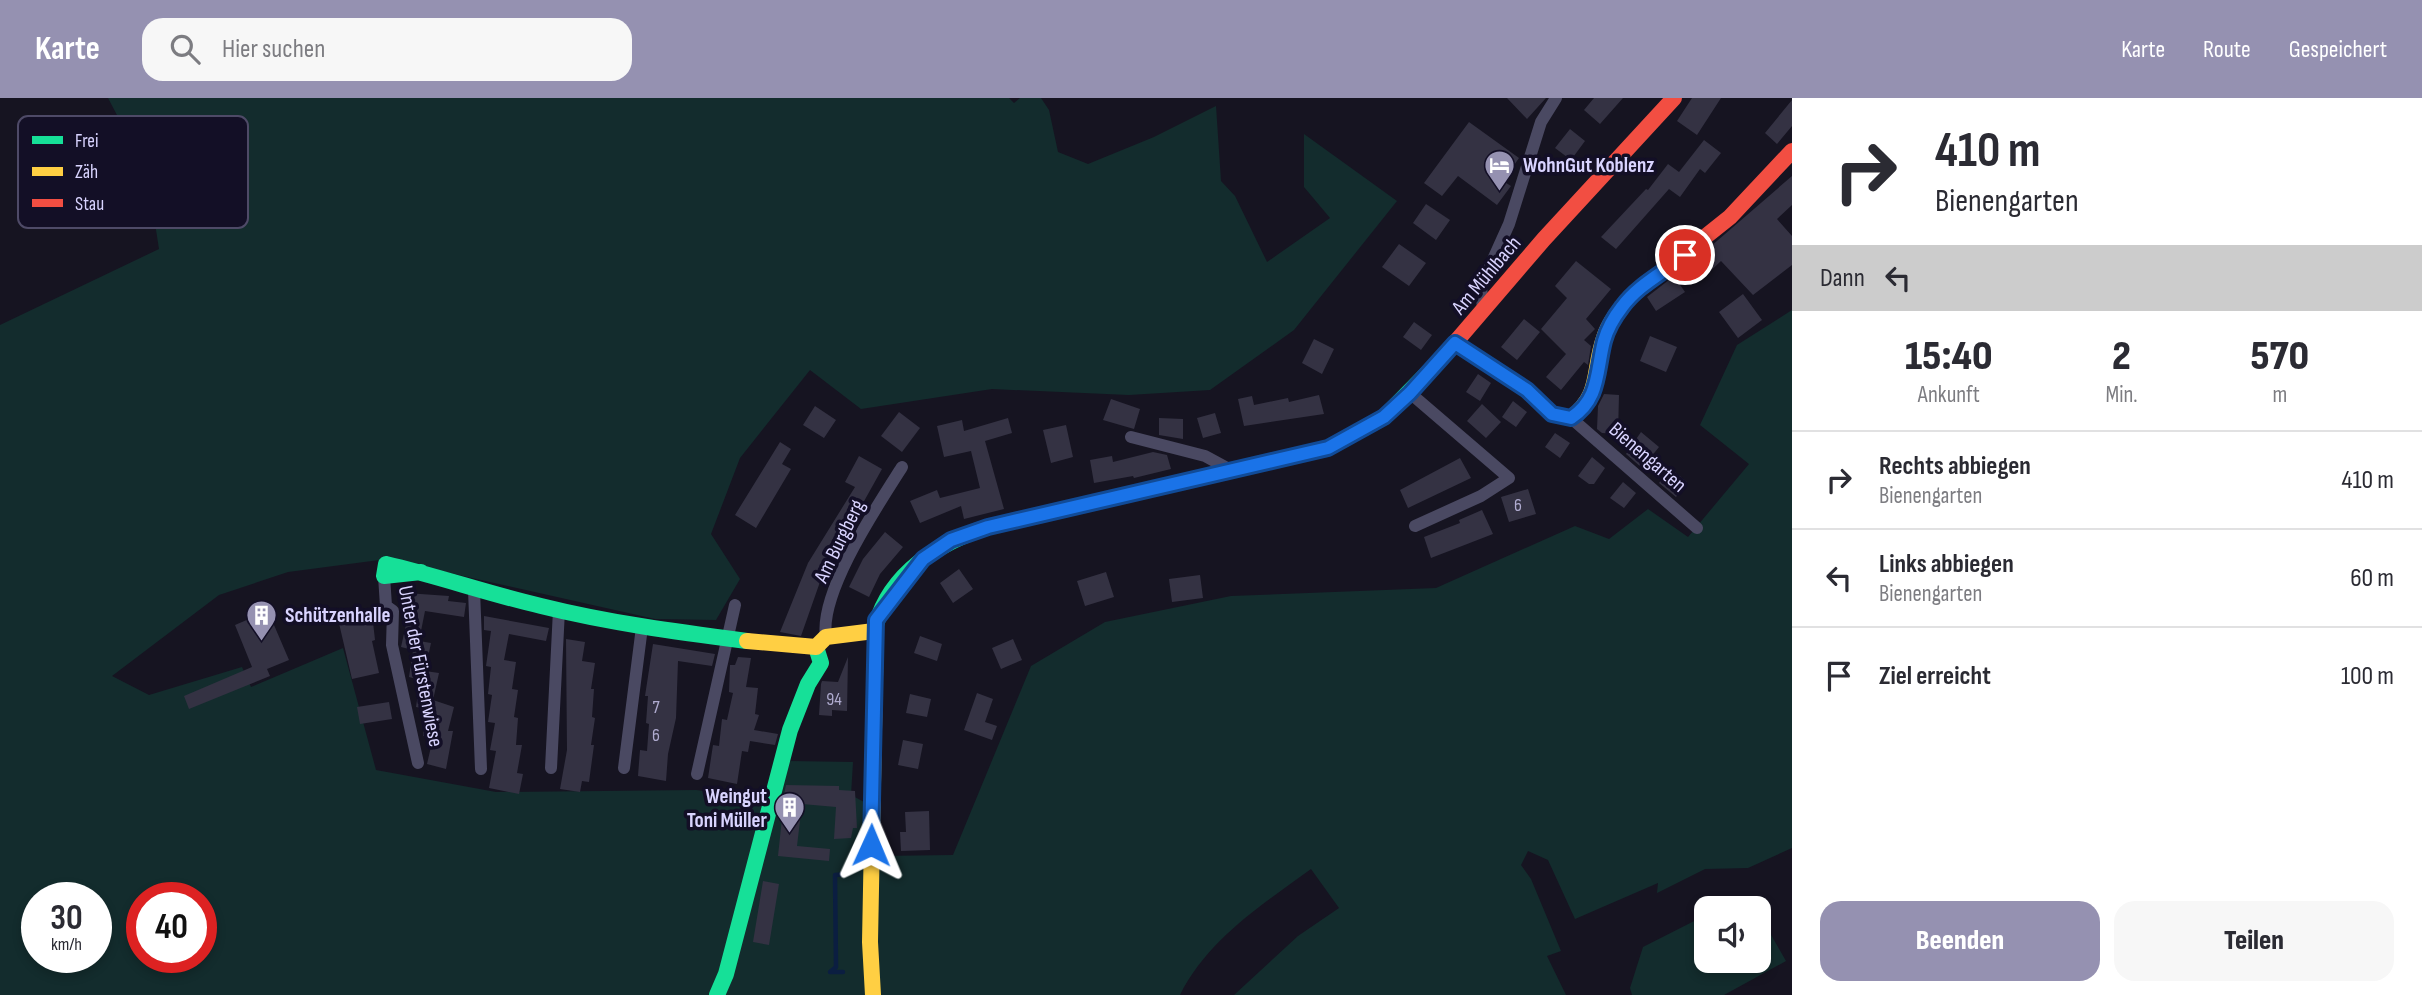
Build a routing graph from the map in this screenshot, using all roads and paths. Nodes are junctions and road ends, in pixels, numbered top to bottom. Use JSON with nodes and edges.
{"nodes":[{"id":1,"x":1556,"y":98,"type":"edge"},
{"id":2,"x":1674,"y":98,"type":"edge"},
{"id":3,"x":1792,"y":151,"type":"edge"},
{"id":4,"x":1483,"y":310,"type":"junction"},
{"id":5,"x":1455,"y":343,"type":"junction"},
{"id":6,"x":1410,"y":393,"type":"junction"},
{"id":7,"x":1571,"y":418,"type":"junction"},
{"id":8,"x":1131,"y":437,"type":"dead end"},
{"id":9,"x":902,"y":467,"type":"dead end"},
{"id":10,"x":1229,"y":470,"type":"junction"},
{"id":11,"x":1415,"y":526,"type":"dead end"},
{"id":12,"x":1698,"y":528,"type":"dead end"},
{"id":13,"x":384,"y":576,"type":"joint"},
{"id":14,"x":474,"y":590,"type":"junction"},
{"id":15,"x":735,"y":605,"type":"dead end"},
{"id":16,"x":559,"y":610,"type":"junction"},
{"id":17,"x":642,"y":628,"type":"junction"},
{"id":18,"x":874,"y":631,"type":"junction"},
{"id":19,"x":726,"y":638,"type":"junction"},
{"id":20,"x":821,"y":642,"type":"junction"},
{"id":21,"x":418,"y":763,"type":"dead end"},
{"id":22,"x":551,"y":768,"type":"dead end"},
{"id":23,"x":625,"y":768,"type":"dead end"},
{"id":24,"x":481,"y":769,"type":"dead end"},
{"id":25,"x":697,"y":774,"type":"dead end"},
{"id":26,"x":717,"y":995,"type":"edge"},
{"id":27,"x":873,"y":995,"type":"edge"}],
"edges":[{"from":1,"to":4,"type":"street"},
{"from":2,"to":4,"type":"street","name":"Am Mühlbach"},
{"from":3,"to":7,"type":"street"},
{"from":4,"to":5,"type":"street","name":"Am Mühlbach"},
{"from":5,"to":6,"type":"street","name":"Am Mühlbach"},
{"from":5,"to":7,"type":"street","name":"Bienengarten"},
{"from":6,"to":10,"type":"street","name":"Am Mühlbach"},
{"from":6,"to":11,"type":"street"},
{"from":7,"to":12,"type":"street","name":"Bienengarten"},
{"from":8,"to":10,"type":"street"},
{"from":9,"to":20,"type":"street","name":"Am Burgberg"},
{"from":10,"to":18,"type":"street","name":"Am Mühlbach"},
{"from":13,"to":14,"type":"street","name":"Unter der Fürstenwiese"},
{"from":13,"to":21,"type":"street","name":"Unter der Fürstenwiese"},
{"from":14,"to":16,"type":"street","name":"Unter der Fürstenwiese"},
{"from":14,"to":24,"type":"street","name":"Unter der Fürstenwiese"},
{"from":15,"to":19,"type":"street"},
{"from":16,"to":17,"type":"street","name":"Unter der Fürstenwiese"},
{"from":16,"to":22,"type":"street"},
{"from":17,"to":19,"type":"street","name":"Unter der Fürstenwiese"},
{"from":17,"to":23,"type":"street"},
{"from":18,"to":20,"type":"street","name":"Unter der Fürstenwiese"},
{"from":18,"to":27,"type":"street","name":"Am Mühlbach"},
{"from":19,"to":20,"type":"street","name":"Unter der Fürstenwiese"},
{"from":19,"to":25,"type":"street"},
{"from":20,"to":26,"type":"street"}]}
